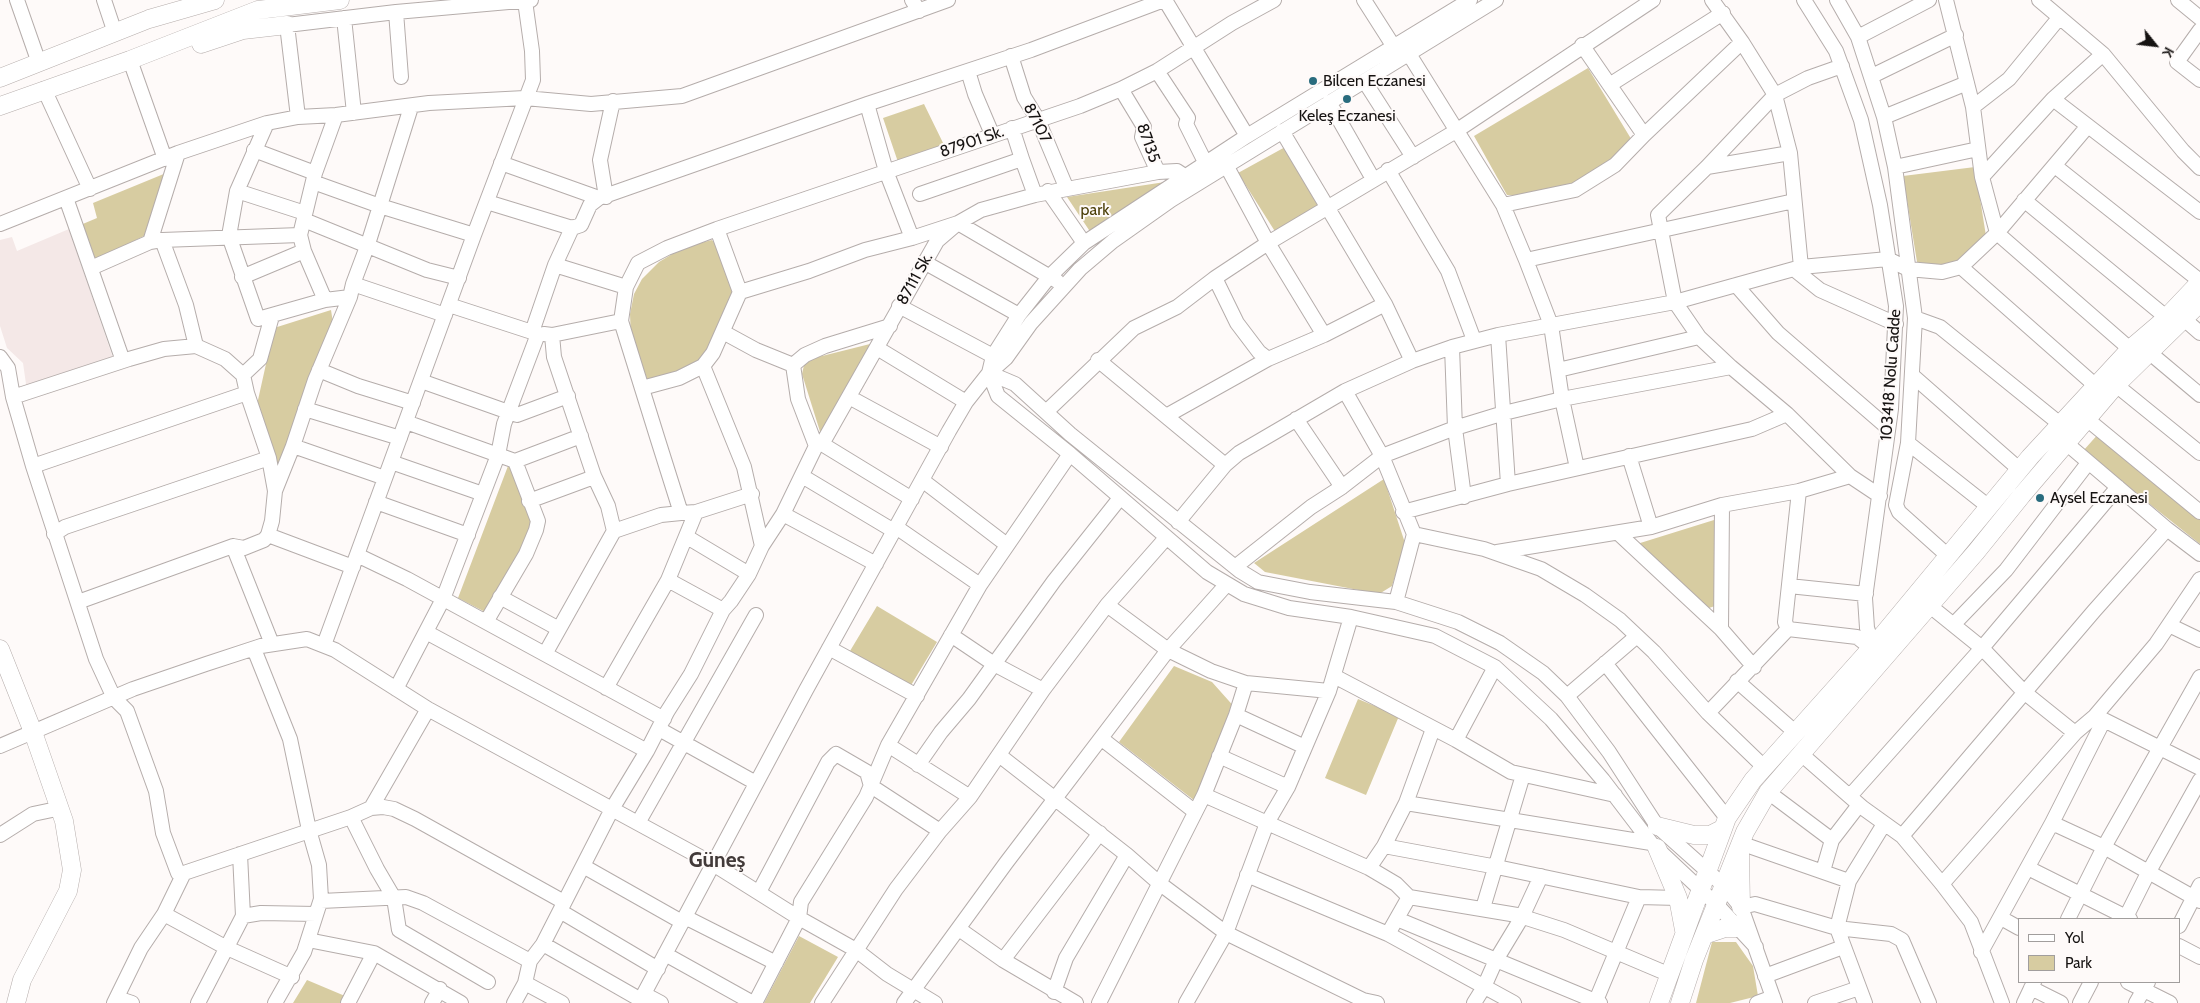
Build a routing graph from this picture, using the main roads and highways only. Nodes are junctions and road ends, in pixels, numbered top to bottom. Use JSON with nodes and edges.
{"nodes":[{"id":1,"x":215,"y":0,"type":"edge"},
{"id":2,"x":340,"y":0,"type":"edge"},
{"id":3,"x":286,"y":25,"type":"road end"},
{"id":4,"x":130,"y":60,"type":"junction"},
{"id":5,"x":0,"y":78,"type":"edge"},
{"id":6,"x":0,"y":106,"type":"edge"},
{"id":7,"x":2200,"y":282,"type":"edge"},
{"id":8,"x":2200,"y":303,"type":"edge"},
{"id":9,"x":2175,"y":318,"type":"junction"},
{"id":10,"x":0,"y":649,"type":"edge"},
{"id":11,"x":0,"y":671,"type":"edge"},
{"id":12,"x":29,"y":733,"type":"junction"},
{"id":13,"x":1724,"y":824,"type":"junction"},
{"id":14,"x":1740,"y":843,"type":"junction"},
{"id":15,"x":1741,"y":907,"type":"road end"},
{"id":16,"x":1738,"y":928,"type":"road end"},
{"id":17,"x":1684,"y":930,"type":"junction"},
{"id":18,"x":1704,"y":935,"type":"junction"},
{"id":19,"x":6,"y":1003,"type":"edge"},
{"id":20,"x":16,"y":1003,"type":"edge"},
{"id":21,"x":1659,"y":1003,"type":"edge"},
{"id":22,"x":1680,"y":1003,"type":"edge"}],
"edges":[{"from":1,"to":5,"type":"main road"},
{"from":2,"to":4,"type":"main road"},
{"from":3,"to":4,"type":"main road"},
{"from":4,"to":6,"type":"main road"},
{"from":7,"to":9,"type":"main road"},
{"from":8,"to":9,"type":"main road"},
{"from":9,"to":13,"type":"main road"},
{"from":9,"to":14,"type":"main road"},
{"from":10,"to":12,"type":"main road"},
{"from":11,"to":12,"type":"main road"},
{"from":12,"to":19,"type":"main road"},
{"from":12,"to":20,"type":"main road"},
{"from":13,"to":17,"type":"main road"},
{"from":13,"to":17,"type":"main road"},
{"from":14,"to":15,"type":"main road"},
{"from":14,"to":18,"type":"main road"},
{"from":16,"to":18,"type":"main road"},
{"from":17,"to":21,"type":"main road"},
{"from":18,"to":22,"type":"main road"}]}
